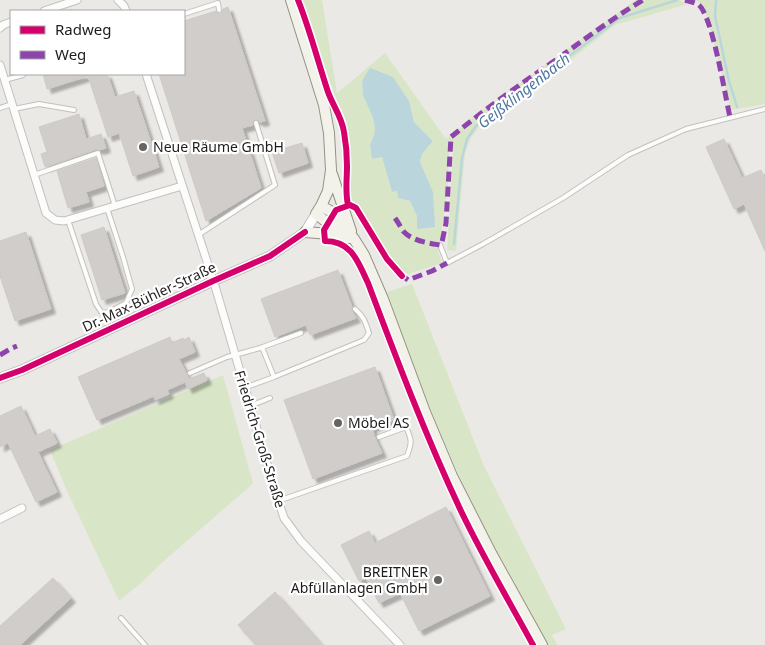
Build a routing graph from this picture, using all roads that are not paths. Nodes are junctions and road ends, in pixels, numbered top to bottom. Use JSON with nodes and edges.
{"nodes":[{"id":1,"x":77,"y":0,"type":"edge"},
{"id":2,"x":118,"y":0,"type":"edge"},
{"id":3,"x":290,"y":0,"type":"edge"},
{"id":4,"x":47,"y":10,"type":"edge"},
{"id":5,"x":126,"y":10,"type":"edge"},
{"id":6,"x":219,"y":10,"type":"dead end"},
{"id":7,"x":185,"y":14,"type":"edge"},
{"id":8,"x":0,"y":65,"type":"edge"},
{"id":9,"x":21,"y":75,"type":"edge"},
{"id":10,"x":146,"y":75,"type":"edge"},
{"id":11,"x":5,"y":80,"type":"junction"},
{"id":12,"x":13,"y":107,"type":"junction"},
{"id":13,"x":0,"y":108,"type":"edge"},
{"id":14,"x":765,"y":109,"type":"edge"},
{"id":15,"x":74,"y":110,"type":"dead end"},
{"id":16,"x":256,"y":123,"type":"dead end"},
{"id":17,"x":330,"y":170,"type":"junction"},
{"id":18,"x":34,"y":175,"type":"junction"},
{"id":19,"x":182,"y":186,"type":"junction"},
{"id":20,"x":111,"y":207,"type":"junction"},
{"id":21,"x":319,"y":210,"type":"junction"},
{"id":22,"x":68,"y":220,"type":"junction"},
{"id":23,"x":305,"y":232,"type":"junction"},
{"id":24,"x":198,"y":235,"type":"junction"},
{"id":25,"x":351,"y":236,"type":"junction"},
{"id":26,"x":440,"y":245,"type":"dead end"},
{"id":27,"x":213,"y":281,"type":"junction"},
{"id":28,"x":355,"y":309,"type":"dead end"},
{"id":29,"x":301,"y":333,"type":"dead end"},
{"id":30,"x":262,"y":347,"type":"junction"},
{"id":31,"x":235,"y":356,"type":"junction"},
{"id":32,"x":190,"y":373,"type":"dead end"},
{"id":33,"x":274,"y":377,"type":"junction"},
{"id":34,"x":0,"y":378,"type":"edge"},
{"id":35,"x":244,"y":388,"type":"junction"},
{"id":36,"x":270,"y":398,"type":"dead end"},
{"id":37,"x":250,"y":406,"type":"junction"},
{"id":38,"x":379,"y":437,"type":"dead end"},
{"id":39,"x":278,"y":501,"type":"junction"},
{"id":40,"x":22,"y":508,"type":"dead end"},
{"id":41,"x":0,"y":519,"type":"edge"},
{"id":42,"x":121,"y":618,"type":"dead end"},
{"id":43,"x":146,"y":645,"type":"edge"},
{"id":44,"x":400,"y":645,"type":"edge"},
{"id":45,"x":542,"y":645,"type":"edge"}],
"edges":[{"from":1,"to":4,"type":"street"},
{"from":2,"to":5,"type":"street"},
{"from":3,"to":17,"type":"main road","name":"Dr.-Max-Bühler-Straße"},
{"from":6,"to":7,"type":"lane"},
{"from":8,"to":11,"type":"street"},
{"from":9,"to":11,"type":"lane"},
{"from":10,"to":19,"type":"street","name":"Friedrich-Groß-Straße"},
{"from":11,"to":12,"type":"street"},
{"from":12,"to":13,"type":"lane"},
{"from":12,"to":15,"type":"lane"},
{"from":12,"to":18,"type":"street"},
{"from":14,"to":26,"type":"lane"},
{"from":16,"to":24,"type":"lane"},
{"from":17,"to":21,"type":"main road","name":"Dr.-Max-Bühler-Straße"},
{"from":17,"to":25,"type":"main road"},
{"from":18,"to":20,"type":"lane"},
{"from":18,"to":22,"type":"street"},
{"from":19,"to":20,"type":"street"},
{"from":19,"to":24,"type":"street","name":"Friedrich-Groß-Straße"},
{"from":20,"to":22,"type":"street"},
{"from":20,"to":22,"type":"lane"},
{"from":21,"to":23,"type":"street","name":"Dr.-Max-Bühler-Straße"},
{"from":21,"to":25,"type":"main road"},
{"from":23,"to":25,"type":"main road"},
{"from":23,"to":27,"type":"street","name":"Dr.-Max-Bühler-Straße"},
{"from":24,"to":27,"type":"street","name":"Friedrich-Groß-Straße"},
{"from":25,"to":45,"type":"main road"},
{"from":27,"to":31,"type":"street","name":"Friedrich-Groß-Straße"},
{"from":27,"to":34,"type":"street","name":"Dr.-Max-Bühler-Straße"},
{"from":28,"to":33,"type":"lane"},
{"from":29,"to":30,"type":"lane"},
{"from":30,"to":31,"type":"lane"},
{"from":30,"to":33,"type":"lane"},
{"from":31,"to":32,"type":"lane"},
{"from":31,"to":35,"type":"street","name":"Friedrich-Groß-Straße"},
{"from":33,"to":35,"type":"lane"},
{"from":35,"to":37,"type":"street","name":"Friedrich-Groß-Straße"},
{"from":36,"to":37,"type":"lane"},
{"from":37,"to":39,"type":"street","name":"Friedrich-Groß-Straße"},
{"from":38,"to":39,"type":"lane"},
{"from":39,"to":44,"type":"street","name":"Friedrich-Groß-Straße"},
{"from":40,"to":41,"type":"street"},
{"from":42,"to":43,"type":"lane"}]}
